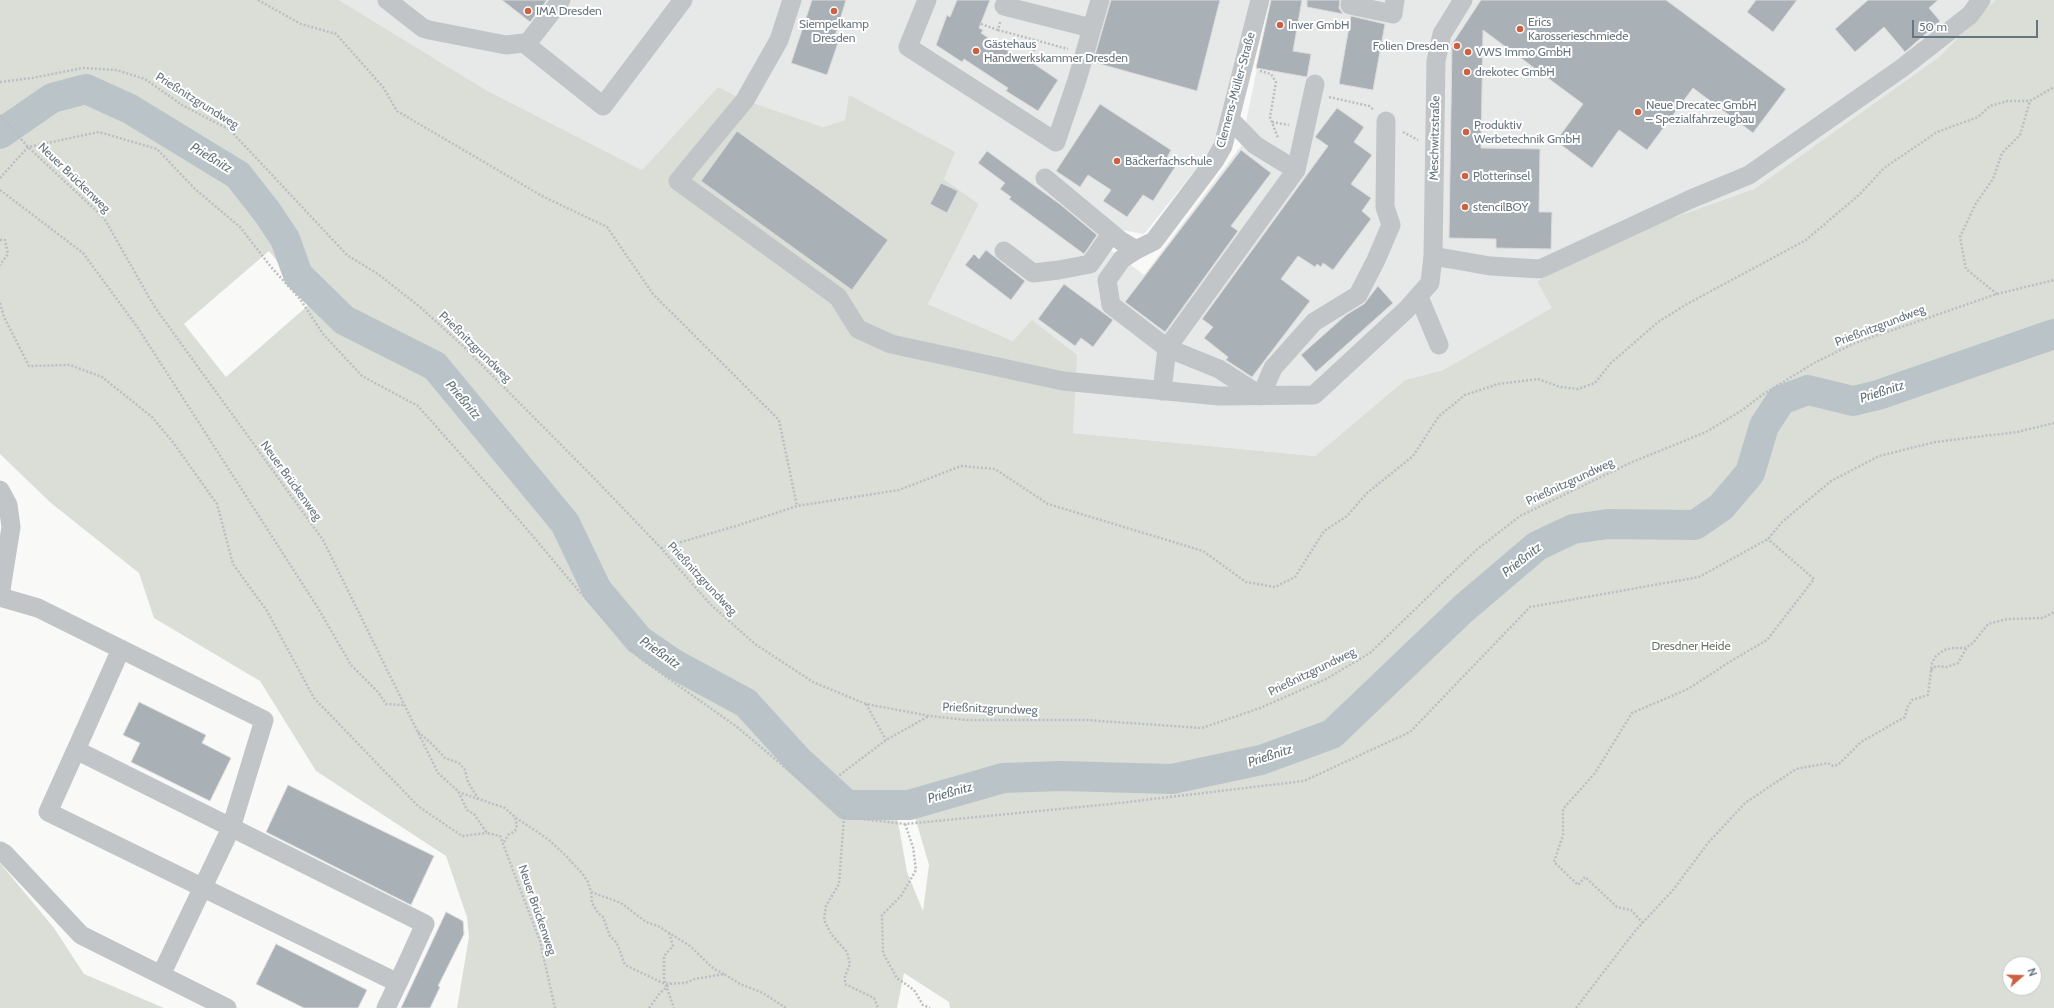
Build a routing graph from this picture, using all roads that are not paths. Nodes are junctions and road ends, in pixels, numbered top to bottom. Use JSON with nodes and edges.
{"nodes":[{"id":1,"x":387,"y":0,"type":"edge"},
{"id":2,"x":561,"y":0,"type":"edge"},
{"id":3,"x":683,"y":0,"type":"edge"},
{"id":4,"x":792,"y":0,"type":"edge"},
{"id":5,"x":927,"y":0,"type":"edge"},
{"id":6,"x":1100,"y":0,"type":"edge"},
{"id":7,"x":1260,"y":0,"type":"edge"},
{"id":8,"x":1351,"y":0,"type":"edge"},
{"id":9,"x":1395,"y":0,"type":"edge"},
{"id":10,"x":1463,"y":0,"type":"edge"},
{"id":11,"x":1981,"y":0,"type":"edge"},
{"id":12,"x":1004,"y":6,"type":"road end"},
{"id":13,"x":1091,"y":28,"type":"junction"},
{"id":14,"x":524,"y":43,"type":"junction"},
{"id":15,"x":1314,"y":84,"type":"dead end"},
{"id":16,"x":1230,"y":119,"type":"junction"},
{"id":17,"x":1386,"y":121,"type":"dead end"},
{"id":18,"x":1296,"y":170,"type":"junction"},
{"id":19,"x":1045,"y":178,"type":"dead end"},
{"id":20,"x":1123,"y":242,"type":"junction"},
{"id":21,"x":1004,"y":251,"type":"dead end"},
{"id":22,"x":1433,"y":256,"type":"junction"},
{"id":23,"x":1424,"y":290,"type":"junction"},
{"id":24,"x":1439,"y":345,"type":"dead end"},
{"id":25,"x":1167,"y":348,"type":"junction"},
{"id":26,"x":1162,"y":391,"type":"junction"},
{"id":27,"x":1261,"y":396,"type":"junction"},
{"id":28,"x":0,"y":490,"type":"edge"},
{"id":29,"x":0,"y":597,"type":"edge"},
{"id":30,"x":121,"y":649,"type":"junction"},
{"id":31,"x":76,"y":750,"type":"junction"},
{"id":32,"x":231,"y":828,"type":"junction"},
{"id":33,"x":0,"y":851,"type":"edge"},
{"id":34,"x":203,"y":888,"type":"junction"},
{"id":35,"x":162,"y":976,"type":"junction"},
{"id":36,"x":398,"y":983,"type":"junction"},
{"id":37,"x":227,"y":1008,"type":"edge"},
{"id":38,"x":386,"y":1008,"type":"edge"}],
"edges":[{"from":1,"to":14,"type":"street"},
{"from":2,"to":14,"type":"street"},
{"from":3,"to":14,"type":"street"},
{"from":4,"to":26,"type":"street"},
{"from":5,"to":13,"type":"street"},
{"from":6,"to":13,"type":"street"},
{"from":7,"to":16,"type":"street","name":"Clemens-Müller-Straße"},
{"from":8,"to":9,"type":"street"},
{"from":10,"to":22,"type":"street","name":"Meschwitzstraße"},
{"from":11,"to":22,"type":"street"},
{"from":12,"to":13,"type":"street"},
{"from":15,"to":18,"type":"street"},
{"from":16,"to":18,"type":"street"},
{"from":16,"to":20,"type":"street","name":"Clemens-Müller-Straße"},
{"from":17,"to":27,"type":"street"},
{"from":18,"to":25,"type":"street"},
{"from":19,"to":20,"type":"street"},
{"from":20,"to":21,"type":"street"},
{"from":20,"to":25,"type":"street","name":"Clemens-Müller-Straße"},
{"from":22,"to":23,"type":"street","name":"Meschwitzstraße"},
{"from":23,"to":24,"type":"street"},
{"from":23,"to":27,"type":"street"},
{"from":25,"to":26,"type":"street"},
{"from":25,"to":27,"type":"street","name":"Clemens-Müller-Straße"},
{"from":26,"to":27,"type":"street"},
{"from":28,"to":29,"type":"street"},
{"from":29,"to":30,"type":"street"},
{"from":30,"to":31,"type":"street"},
{"from":30,"to":32,"type":"street"},
{"from":31,"to":32,"type":"street"},
{"from":31,"to":34,"type":"street"},
{"from":32,"to":34,"type":"street"},
{"from":32,"to":36,"type":"street"},
{"from":33,"to":35,"type":"street"},
{"from":34,"to":35,"type":"street"},
{"from":34,"to":36,"type":"street"},
{"from":35,"to":37,"type":"street"},
{"from":36,"to":38,"type":"street"}]}
